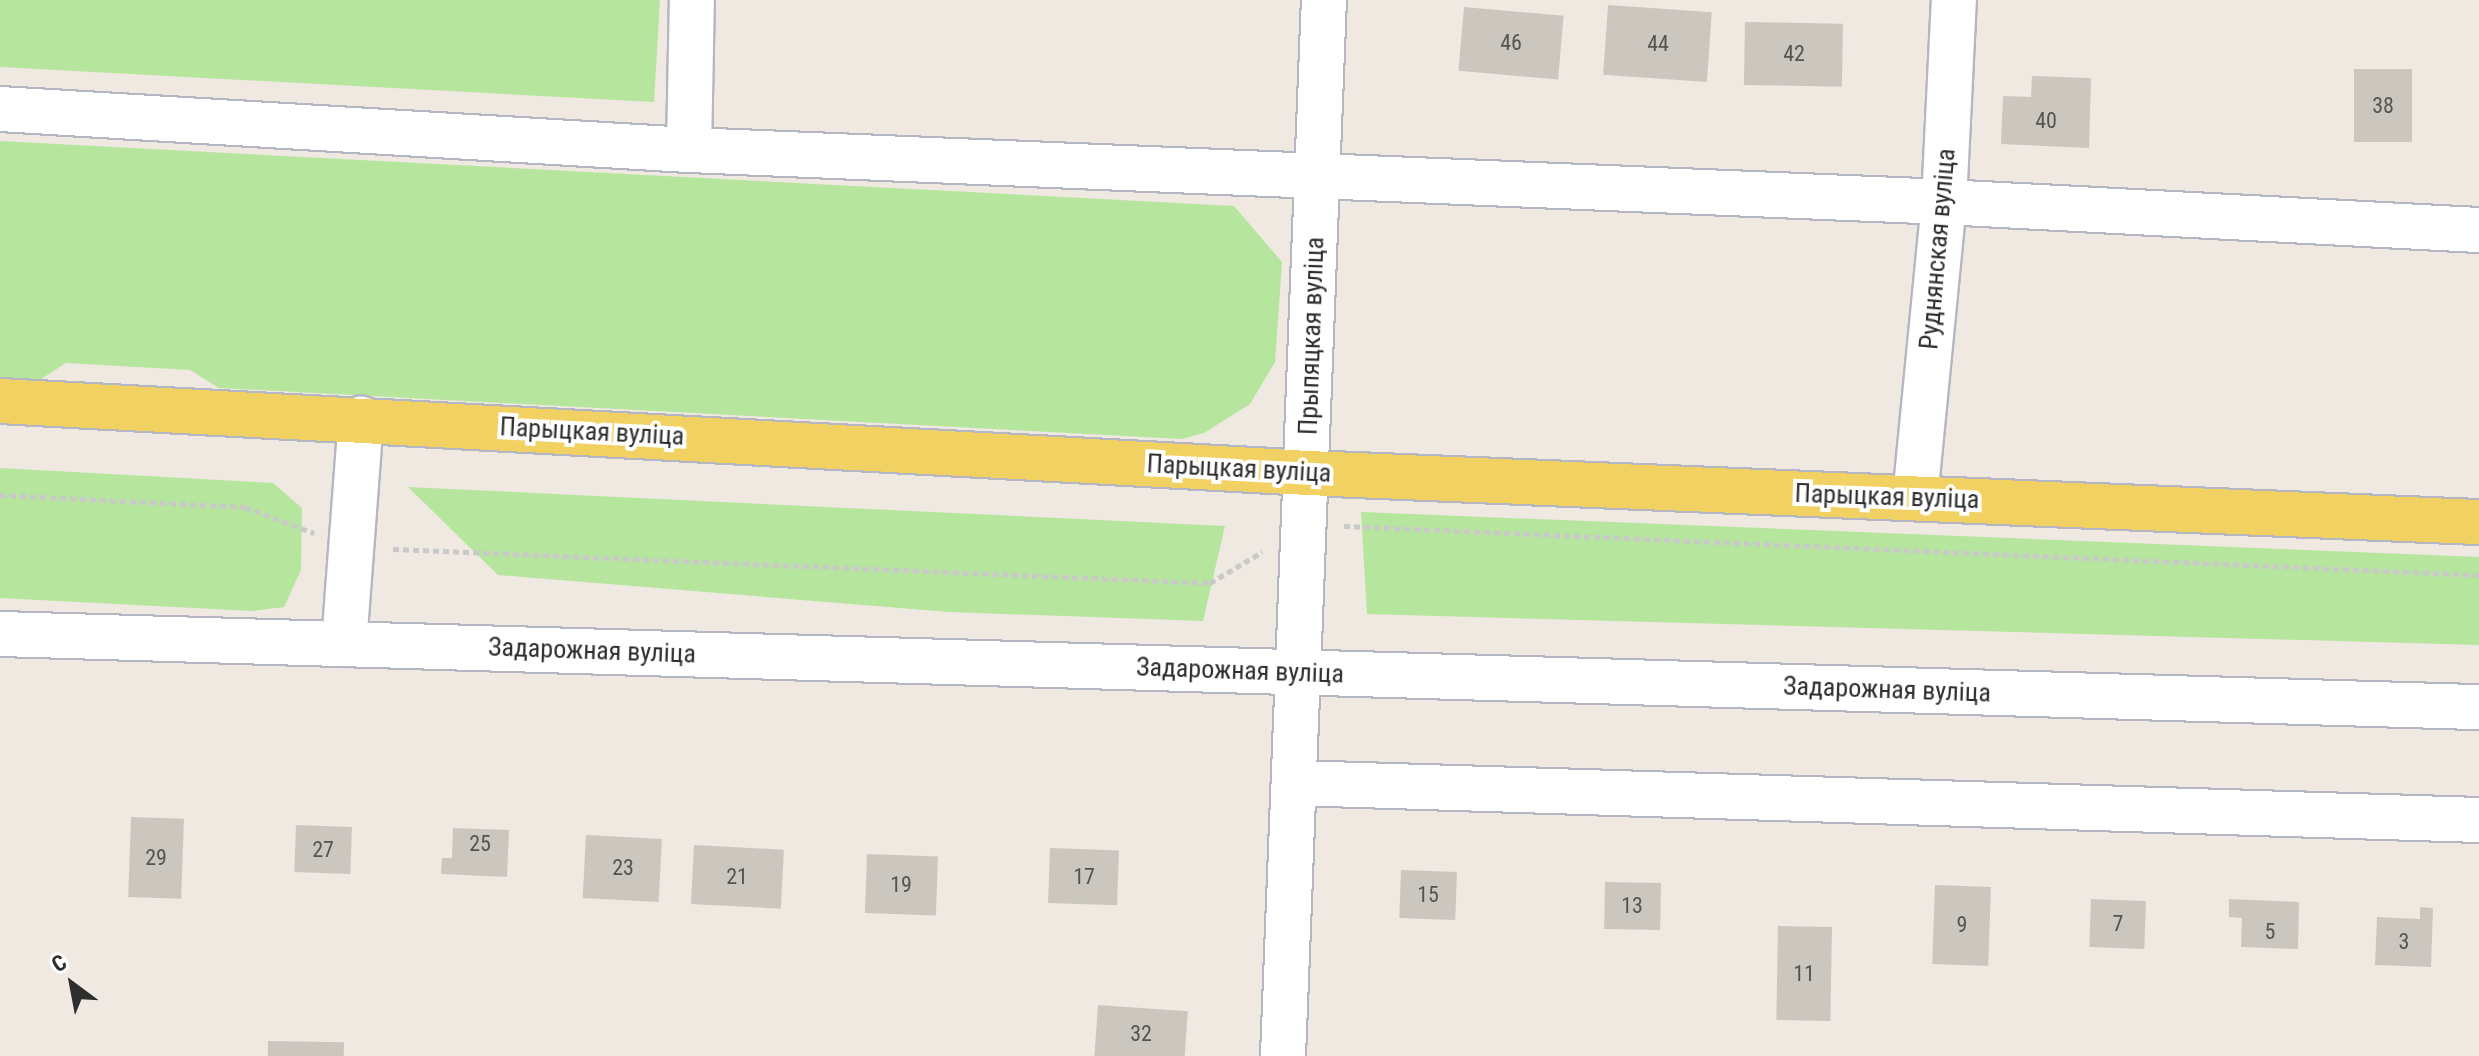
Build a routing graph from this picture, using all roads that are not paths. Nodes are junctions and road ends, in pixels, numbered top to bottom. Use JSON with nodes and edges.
{"nodes":[{"id":1,"x":692,"y":0,"type":"edge"},
{"id":2,"x":1324,"y":0,"type":"edge"},
{"id":3,"x":1954,"y":0,"type":"edge"},
{"id":4,"x":0,"y":109,"type":"edge"},
{"id":5,"x":689,"y":150,"type":"junction"},
{"id":6,"x":1317,"y":177,"type":"junction"},
{"id":7,"x":1944,"y":202,"type":"junction"},
{"id":8,"x":2479,"y":230,"type":"edge"},
{"id":9,"x":0,"y":401,"type":"edge"},
{"id":10,"x":361,"y":419,"type":"junction"},
{"id":11,"x":1308,"y":473,"type":"junction"},
{"id":12,"x":1915,"y":498,"type":"junction"},
{"id":13,"x":2479,"y":522,"type":"edge"},
{"id":14,"x":0,"y":634,"type":"edge"},
{"id":15,"x":344,"y":644,"type":"junction"},
{"id":16,"x":1300,"y":672,"type":"junction"},
{"id":17,"x":2479,"y":707,"type":"edge"},
{"id":18,"x":1295,"y":783,"type":"junction"},
{"id":19,"x":2479,"y":820,"type":"edge"},
{"id":20,"x":1283,"y":1056,"type":"edge"}],
"edges":[{"from":1,"to":5,"type":"street"},
{"from":2,"to":6,"type":"street","name":"Прыпяцкая вуліца"},
{"from":3,"to":7,"type":"street","name":"Руднянская вуліца"},
{"from":4,"to":5,"type":"street"},
{"from":5,"to":6,"type":"street"},
{"from":6,"to":7,"type":"street"},
{"from":6,"to":11,"type":"street","name":"Прыпяцкая вуліца"},
{"from":7,"to":8,"type":"street"},
{"from":7,"to":12,"type":"street","name":"Руднянская вуліца"},
{"from":9,"to":10,"type":"main road","name":"Парыцкая вуліца"},
{"from":10,"to":11,"type":"main road","name":"Парыцкая вуліца"},
{"from":10,"to":15,"type":"street"},
{"from":11,"to":12,"type":"main road","name":"Парыцкая вуліца"},
{"from":11,"to":16,"type":"street","name":"Прыпяцкая вуліца"},
{"from":12,"to":13,"type":"main road","name":"Парыцкая вуліца"},
{"from":14,"to":15,"type":"street","name":"Задарожная вуліца"},
{"from":15,"to":16,"type":"street","name":"Задарожная вуліца"},
{"from":16,"to":17,"type":"street","name":"Задарожная вуліца"},
{"from":16,"to":18,"type":"street","name":"Прыпяцкая вуліца"},
{"from":18,"to":19,"type":"street"},
{"from":18,"to":20,"type":"street","name":"Прыпяцкая вуліца"}]}
